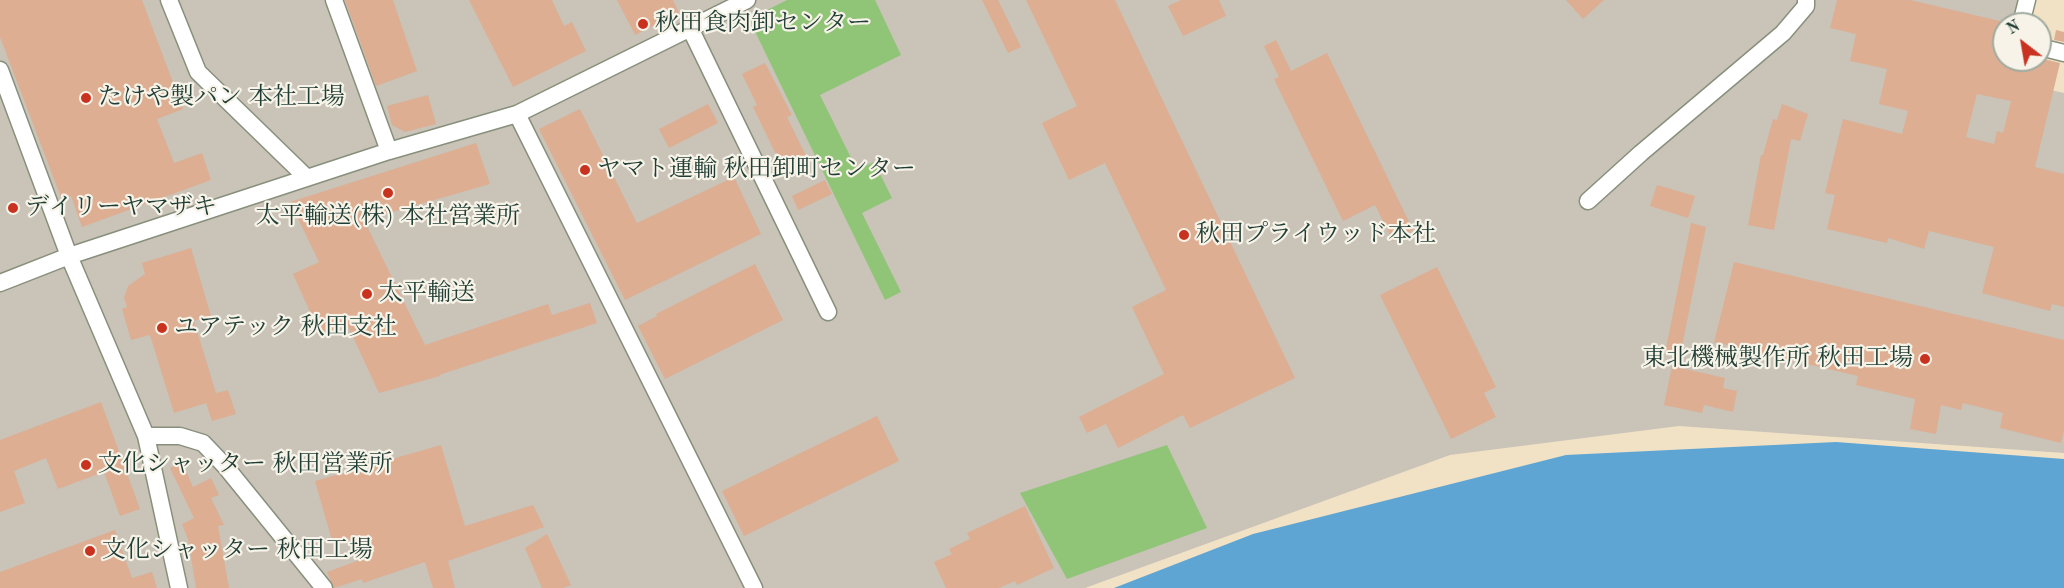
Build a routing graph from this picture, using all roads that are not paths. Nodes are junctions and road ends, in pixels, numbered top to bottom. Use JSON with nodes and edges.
{"nodes":[{"id":1,"x":169,"y":0,"type":"edge"},
{"id":2,"x":334,"y":0,"type":"edge"},
{"id":3,"x":747,"y":0,"type":"edge"},
{"id":4,"x":1806,"y":0,"type":"edge"},
{"id":5,"x":690,"y":28,"type":"junction"},
{"id":6,"x":0,"y":70,"type":"edge"},
{"id":7,"x":517,"y":114,"type":"junction"},
{"id":8,"x":389,"y":151,"type":"junction"},
{"id":9,"x":307,"y":178,"type":"junction"},
{"id":10,"x":1588,"y":201,"type":"dead end"},
{"id":11,"x":69,"y":255,"type":"junction"},
{"id":12,"x":0,"y":283,"type":"edge"},
{"id":13,"x":828,"y":312,"type":"dead end"},
{"id":14,"x":146,"y":436,"type":"junction"},
{"id":15,"x":178,"y":588,"type":"edge"},
{"id":16,"x":324,"y":588,"type":"edge"},
{"id":17,"x":754,"y":588,"type":"edge"}],
"edges":[{"from":1,"to":9,"type":"street"},
{"from":2,"to":8,"type":"street"},
{"from":3,"to":5,"type":"street"},
{"from":4,"to":10,"type":"street"},
{"from":5,"to":7,"type":"street"},
{"from":5,"to":13,"type":"street"},
{"from":6,"to":11,"type":"street"},
{"from":7,"to":8,"type":"street"},
{"from":7,"to":17,"type":"street"},
{"from":8,"to":9,"type":"street"},
{"from":9,"to":11,"type":"street"},
{"from":11,"to":12,"type":"street"},
{"from":11,"to":14,"type":"street"},
{"from":14,"to":15,"type":"street"},
{"from":14,"to":16,"type":"street"}]}
